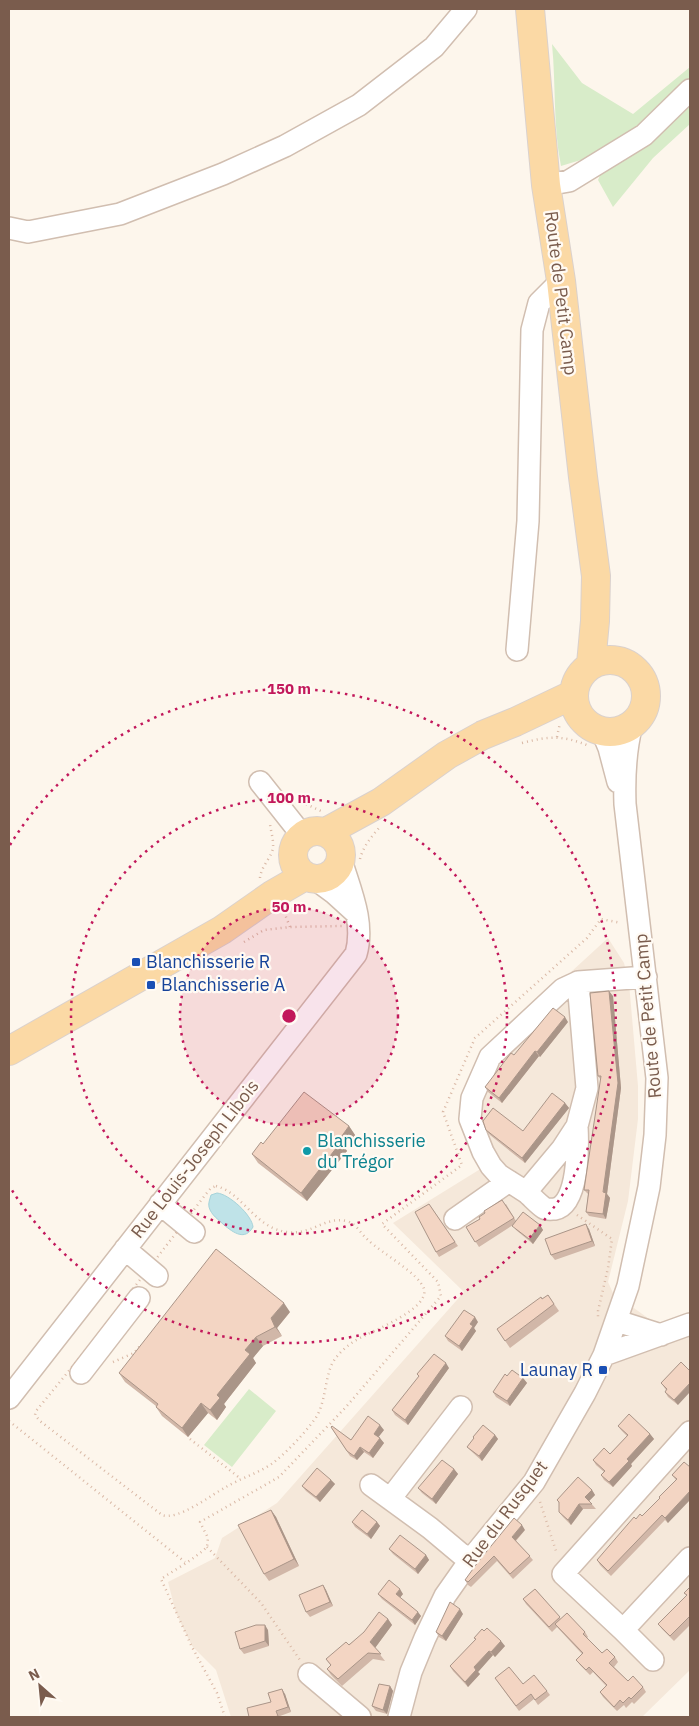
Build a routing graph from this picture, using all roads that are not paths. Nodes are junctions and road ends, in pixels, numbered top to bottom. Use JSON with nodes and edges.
{"nodes":[{"id":1,"x":466,"y":9,"type":"edge"},
{"id":2,"x":530,"y":9,"type":"edge"},
{"id":3,"x":690,"y":90,"type":"edge"},
{"id":4,"x":546,"y":185,"type":"junction"},
{"id":5,"x":9,"y":228,"type":"edge"},
{"id":6,"x":561,"y":281,"type":"junction"},
{"id":7,"x":596,"y":576,"type":"junction"},
{"id":8,"x":517,"y":650,"type":"dead end"},
{"id":9,"x":626,"y":663,"type":"junction"},
{"id":10,"x":591,"y":664,"type":"junction"},
{"id":11,"x":586,"y":714,"type":"junction"},
{"id":12,"x":632,"y":724,"type":"junction"},
{"id":13,"x":260,"y":782,"type":"dead end"},
{"id":14,"x":625,"y":804,"type":"junction"},
{"id":15,"x":318,"y":856,"type":"junction"},
{"id":16,"x":356,"y":913,"type":"junction"},
{"id":17,"x":646,"y":977,"type":"junction"},
{"id":18,"x":578,"y":982,"type":"junction"},
{"id":19,"x":9,"y":1051,"type":"edge"},
{"id":20,"x":578,"y":1126,"type":"junction"},
{"id":21,"x":508,"y":1181,"type":"junction"},
{"id":22,"x":526,"y":1192,"type":"junction"},
{"id":23,"x":160,"y":1204,"type":"junction"},
{"id":24,"x":455,"y":1219,"type":"dead end"},
{"id":25,"x":189,"y":1227,"type":"road end"},
{"id":26,"x":125,"y":1249,"type":"junction"},
{"id":27,"x":153,"y":1272,"type":"road end"},
{"id":28,"x":628,"y":1286,"type":"joint"},
{"id":29,"x":139,"y":1298,"type":"dead end"},
{"id":30,"x":608,"y":1322,"type":"junction"},
{"id":31,"x":688,"y":1328,"type":"edge"},
{"id":32,"x":661,"y":1335,"type":"junction"},
{"id":33,"x":604,"y":1355,"type":"junction"},
{"id":34,"x":81,"y":1372,"type":"dead end"},
{"id":35,"x":9,"y":1398,"type":"edge"},
{"id":36,"x":461,"y":1407,"type":"dead end"},
{"id":37,"x":690,"y":1432,"type":"edge"},
{"id":38,"x":371,"y":1485,"type":"dead end"},
{"id":39,"x":390,"y":1500,"type":"junction"},
{"id":40,"x":690,"y":1558,"type":"edge"},
{"id":41,"x":471,"y":1559,"type":"junction"},
{"id":42,"x":624,"y":1630,"type":"junction"},
{"id":43,"x":653,"y":1660,"type":"dead end"},
{"id":44,"x":309,"y":1674,"type":"road end"},
{"id":45,"x":360,"y":1717,"type":"edge"},
{"id":46,"x":399,"y":1717,"type":"edge"}],
"edges":[{"from":1,"to":5,"type":"street"},
{"from":2,"to":4,"type":"main road","name":"Route de Petit Camp"},
{"from":3,"to":4,"type":"street"},
{"from":4,"to":6,"type":"main road","name":"Route de Petit Camp"},
{"from":6,"to":7,"type":"main road","name":"Route de Petit Camp"},
{"from":6,"to":8,"type":"street"},
{"from":7,"to":9,"type":"main road","name":"Route de Petit Camp"},
{"from":7,"to":10,"type":"main road","name":"Route de Petit Camp"},
{"from":9,"to":10,"type":"main road"},
{"from":9,"to":12,"type":"main road"},
{"from":10,"to":11,"type":"main road"},
{"from":11,"to":12,"type":"main road"},
{"from":11,"to":14,"type":"street","name":"Route de Petit Camp"},
{"from":11,"to":15,"type":"main road"},
{"from":12,"to":14,"type":"street","name":"Route de Petit Camp"},
{"from":13,"to":15,"type":"street"},
{"from":14,"to":17,"type":"street","name":"Route de Petit Camp"},
{"from":15,"to":16,"type":"street"},
{"from":15,"to":16,"type":"street","name":"Rue Louis-Joseph Libois"},
{"from":15,"to":19,"type":"main road"},
{"from":16,"to":23,"type":"street","name":"Rue Louis-Joseph Libois"},
{"from":17,"to":18,"type":"street"},
{"from":17,"to":28,"type":"street","name":"Route de Petit Camp"},
{"from":18,"to":20,"type":"street"},
{"from":18,"to":21,"type":"street"},
{"from":20,"to":22,"type":"street"},
{"from":20,"to":22,"type":"street"},
{"from":21,"to":22,"type":"street"},
{"from":21,"to":24,"type":"street"},
{"from":23,"to":25,"type":"street"},
{"from":23,"to":26,"type":"street","name":"Rue Louis-Joseph Libois"},
{"from":26,"to":27,"type":"street"},
{"from":26,"to":35,"type":"street","name":"Rue Louis-Joseph Libois"},
{"from":28,"to":30,"type":"street","name":"Rue du Rusquet"},
{"from":29,"to":34,"type":"street"},
{"from":30,"to":32,"type":"street"},
{"from":30,"to":33,"type":"street","name":"Rue du Rusquet"},
{"from":31,"to":32,"type":"street"},
{"from":32,"to":33,"type":"street"},
{"from":33,"to":41,"type":"street","name":"Rue du Rusquet"},
{"from":36,"to":39,"type":"street"},
{"from":37,"to":42,"type":"street"},
{"from":38,"to":39,"type":"street"},
{"from":39,"to":41,"type":"street"},
{"from":40,"to":42,"type":"street"},
{"from":41,"to":46,"type":"street","name":"Rue du Rusquet"},
{"from":42,"to":43,"type":"street"},
{"from":44,"to":45,"type":"street"}]}
